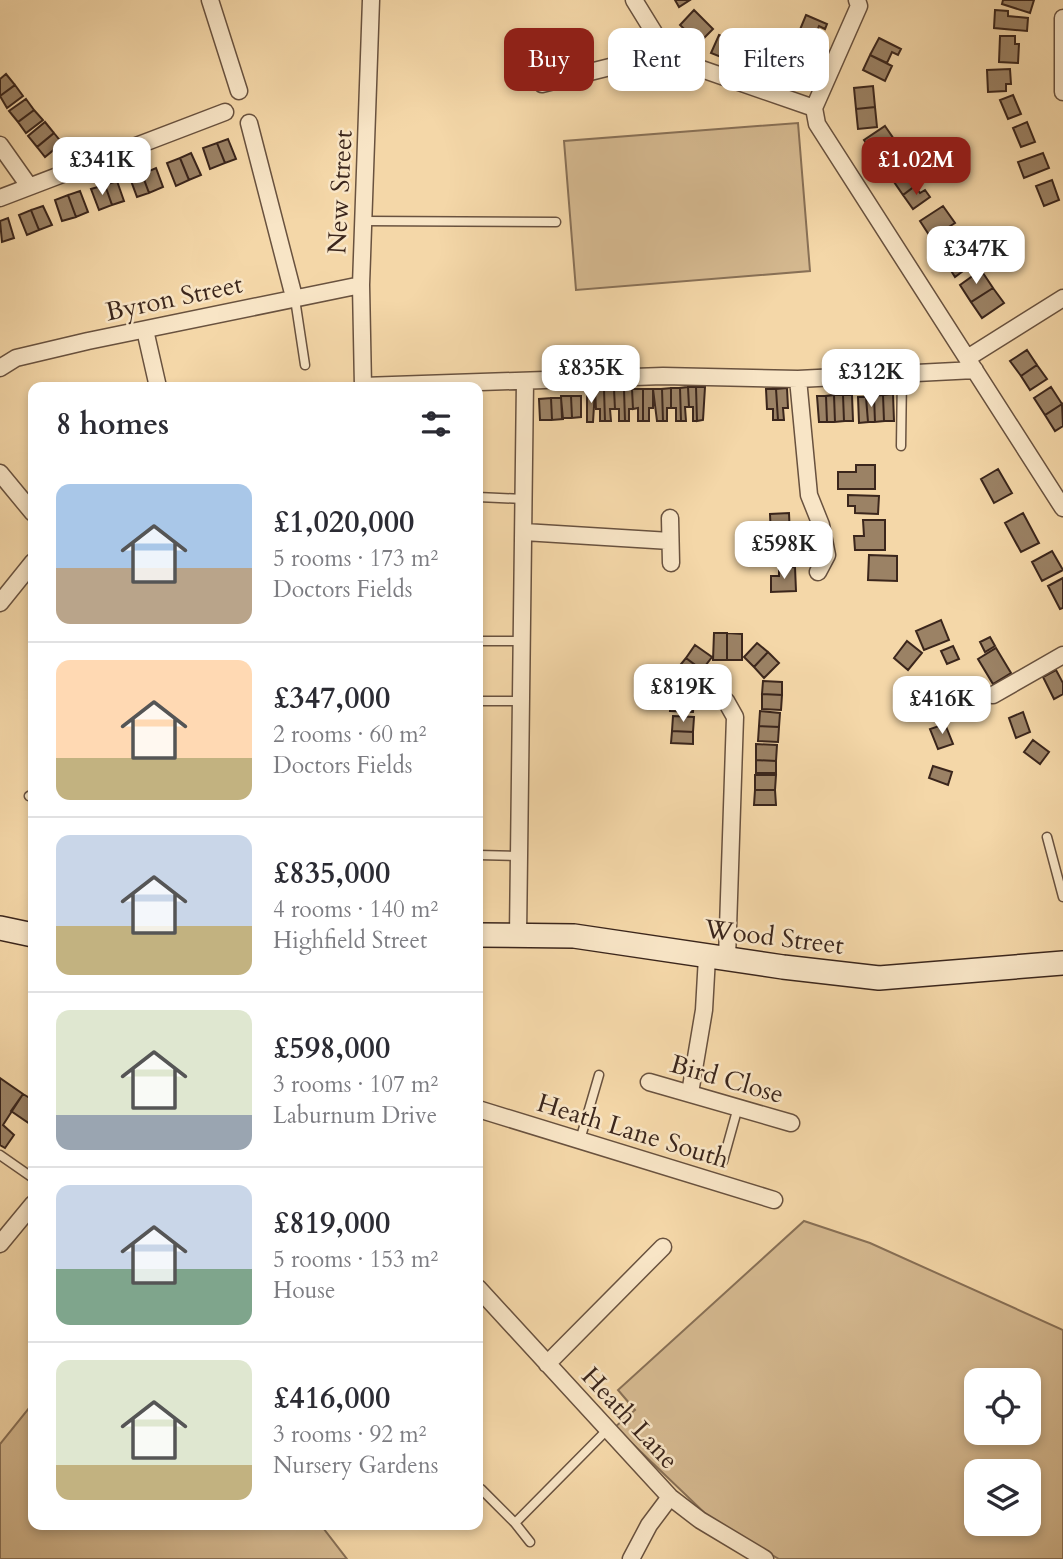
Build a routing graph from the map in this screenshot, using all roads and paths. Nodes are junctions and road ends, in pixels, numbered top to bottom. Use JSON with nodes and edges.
{"nodes":[{"id":1,"x":211,"y":0,"type":"edge"},
{"id":2,"x":371,"y":0,"type":"edge"},
{"id":3,"x":634,"y":0,"type":"edge"},
{"id":4,"x":857,"y":0,"type":"edge"},
{"id":5,"x":1063,"y":18,"type":"edge"},
{"id":6,"x":651,"y":28,"type":"edge"},
{"id":7,"x":705,"y":73,"type":"edge"},
{"id":8,"x":239,"y":91,"type":"dead end"},
{"id":9,"x":1063,"y":92,"type":"edge"},
{"id":10,"x":814,"y":108,"type":"junction"},
{"id":11,"x":225,"y":112,"type":"dead end"},
{"id":12,"x":249,"y":123,"type":"dead end"},
{"id":13,"x":0,"y":145,"type":"edge"},
{"id":14,"x":29,"y":186,"type":"junction"},
{"id":15,"x":0,"y":198,"type":"edge"},
{"id":16,"x":364,"y":221,"type":"junction"},
{"id":17,"x":556,"y":222,"type":"dead end"},
{"id":18,"x":361,"y":285,"type":"junction"},
{"id":19,"x":294,"y":297,"type":"junction"},
{"id":20,"x":1063,"y":298,"type":"edge"},
{"id":21,"x":145,"y":330,"type":"junction"},
{"id":22,"x":972,"y":364,"type":"junction"},
{"id":23,"x":305,"y":365,"type":"dead end"},
{"id":24,"x":0,"y":368,"type":"edge"},
{"id":25,"x":902,"y":374,"type":"junction"},
{"id":26,"x":798,"y":379,"type":"junction"},
{"id":27,"x":525,"y":381,"type":"junction"},
{"id":28,"x":157,"y":382,"type":"edge"},
{"id":29,"x":363,"y":382,"type":"edge"},
{"id":30,"x":483,"y":382,"type":"edge"},
{"id":31,"x":901,"y":446,"type":"dead end"},
{"id":32,"x":0,"y":473,"type":"edge"},
{"id":33,"x":483,"y":497,"type":"edge"},
{"id":34,"x":524,"y":499,"type":"junction"},
{"id":35,"x":28,"y":507,"type":"edge"},
{"id":36,"x":1063,"y":508,"type":"edge"},
{"id":37,"x":670,"y":518,"type":"dead end"},
{"id":38,"x":524,"y":531,"type":"junction"},
{"id":39,"x":670,"y":541,"type":"junction"},
{"id":40,"x":671,"y":564,"type":"dead end"},
{"id":41,"x":28,"y":568,"type":"edge"},
{"id":42,"x":818,"y":572,"type":"dead end"},
{"id":43,"x":0,"y":603,"type":"edge"},
{"id":44,"x":483,"y":641,"type":"edge"},
{"id":45,"x":522,"y":641,"type":"junction"},
{"id":46,"x":1063,"y":655,"type":"edge"},
{"id":47,"x":993,"y":695,"type":"dead end"},
{"id":48,"x":483,"y":701,"type":"edge"},
{"id":49,"x":522,"y":701,"type":"junction"},
{"id":50,"x":726,"y":701,"type":"dead end"},
{"id":51,"x":1047,"y":837,"type":"dead end"},
{"id":52,"x":483,"y":855,"type":"edge"},
{"id":53,"x":520,"y":856,"type":"junction"},
{"id":54,"x":1063,"y":897,"type":"edge"},
{"id":55,"x":0,"y":928,"type":"edge"},
{"id":56,"x":28,"y":934,"type":"edge"},
{"id":57,"x":483,"y":935,"type":"edge"},
{"id":58,"x":518,"y":935,"type":"junction"},
{"id":59,"x":717,"y":957,"type":"junction"},
{"id":60,"x":1063,"y":963,"type":"edge"},
{"id":61,"x":599,"y":1075,"type":"dead end"},
{"id":62,"x":649,"y":1082,"type":"dead end"},
{"id":63,"x":690,"y":1093,"type":"junction"},
{"id":64,"x":738,"y":1107,"type":"junction"},
{"id":65,"x":483,"y":1111,"type":"edge"},
{"id":66,"x":790,"y":1124,"type":"dead end"},
{"id":67,"x":580,"y":1140,"type":"junction"},
{"id":68,"x":0,"y":1155,"type":"edge"},
{"id":69,"x":723,"y":1161,"type":"dead end"},
{"id":70,"x":28,"y":1175,"type":"edge"},
{"id":71,"x":774,"y":1200,"type":"dead end"},
{"id":72,"x":28,"y":1210,"type":"edge"},
{"id":73,"x":0,"y":1244,"type":"edge"},
{"id":74,"x":663,"y":1247,"type":"dead end"},
{"id":75,"x":483,"y":1294,"type":"edge"},
{"id":76,"x":547,"y":1364,"type":"junction"},
{"id":77,"x":607,"y":1430,"type":"junction"},
{"id":78,"x":483,"y":1491,"type":"edge"},
{"id":79,"x":670,"y":1497,"type":"junction"},
{"id":80,"x":516,"y":1523,"type":"junction"},
{"id":81,"x":530,"y":1542,"type":"dead end"},
{"id":82,"x":631,"y":1559,"type":"edge"},
{"id":83,"x":765,"y":1559,"type":"edge"}],
"edges":[{"from":1,"to":8,"type":"street"},
{"from":2,"to":16,"type":"street","name":"New Street"},
{"from":3,"to":6,"type":"street"},
{"from":4,"to":10,"type":"street"},
{"from":5,"to":9,"type":"street"},
{"from":7,"to":10,"type":"street"},
{"from":10,"to":22,"type":"street"},
{"from":11,"to":14,"type":"street"},
{"from":12,"to":19,"type":"street"},
{"from":13,"to":14,"type":"street"},
{"from":14,"to":15,"type":"street"},
{"from":16,"to":17,"type":"lane"},
{"from":16,"to":18,"type":"street","name":"New Street"},
{"from":18,"to":19,"type":"street","name":"Byron Street"},
{"from":18,"to":29,"type":"street","name":"New Street"},
{"from":19,"to":21,"type":"street","name":"Byron Street"},
{"from":19,"to":23,"type":"lane"},
{"from":20,"to":22,"type":"street"},
{"from":21,"to":24,"type":"street","name":"Byron Street"},
{"from":21,"to":28,"type":"street"},
{"from":22,"to":25,"type":"street"},
{"from":22,"to":36,"type":"street"},
{"from":25,"to":26,"type":"street"},
{"from":25,"to":31,"type":"lane"},
{"from":26,"to":27,"type":"street"},
{"from":26,"to":42,"type":"street"},
{"from":27,"to":30,"type":"street"},
{"from":27,"to":34,"type":"street"},
{"from":32,"to":35,"type":"street"},
{"from":33,"to":34,"type":"lane"},
{"from":34,"to":38,"type":"street"},
{"from":37,"to":39,"type":"street"},
{"from":38,"to":39,"type":"street"},
{"from":38,"to":45,"type":"street"},
{"from":39,"to":40,"type":"street"},
{"from":41,"to":43,"type":"street"},
{"from":44,"to":45,"type":"lane"},
{"from":45,"to":49,"type":"street"},
{"from":46,"to":47,"type":"street"},
{"from":48,"to":49,"type":"lane"},
{"from":49,"to":53,"type":"street"},
{"from":50,"to":59,"type":"street"},
{"from":51,"to":54,"type":"lane"},
{"from":52,"to":53,"type":"lane"},
{"from":53,"to":58,"type":"street"},
{"from":55,"to":56,"type":"street"},
{"from":57,"to":58,"type":"street","name":"Wood Street"},
{"from":58,"to":59,"type":"street","name":"Wood Street"},
{"from":59,"to":60,"type":"street","name":"Wood Street"},
{"from":59,"to":63,"type":"street"},
{"from":61,"to":67,"type":"lane"},
{"from":62,"to":63,"type":"street","name":"Bird Close"},
{"from":63,"to":64,"type":"street","name":"Bird Close"},
{"from":64,"to":66,"type":"street","name":"Bird Close"},
{"from":64,"to":69,"type":"lane"},
{"from":65,"to":67,"type":"street","name":"Heath Lane South"},
{"from":67,"to":71,"type":"street","name":"Heath Lane South"},
{"from":68,"to":70,"type":"lane"},
{"from":72,"to":73,"type":"street"},
{"from":74,"to":76,"type":"street"},
{"from":75,"to":76,"type":"street","name":"Heath Lane"},
{"from":76,"to":77,"type":"street","name":"Heath Lane"},
{"from":77,"to":79,"type":"street","name":"Heath Lane"},
{"from":77,"to":80,"type":"lane"},
{"from":78,"to":80,"type":"lane"},
{"from":79,"to":82,"type":"street"},
{"from":79,"to":83,"type":"street","name":"Heath Lane"},
{"from":80,"to":81,"type":"lane"}]}
